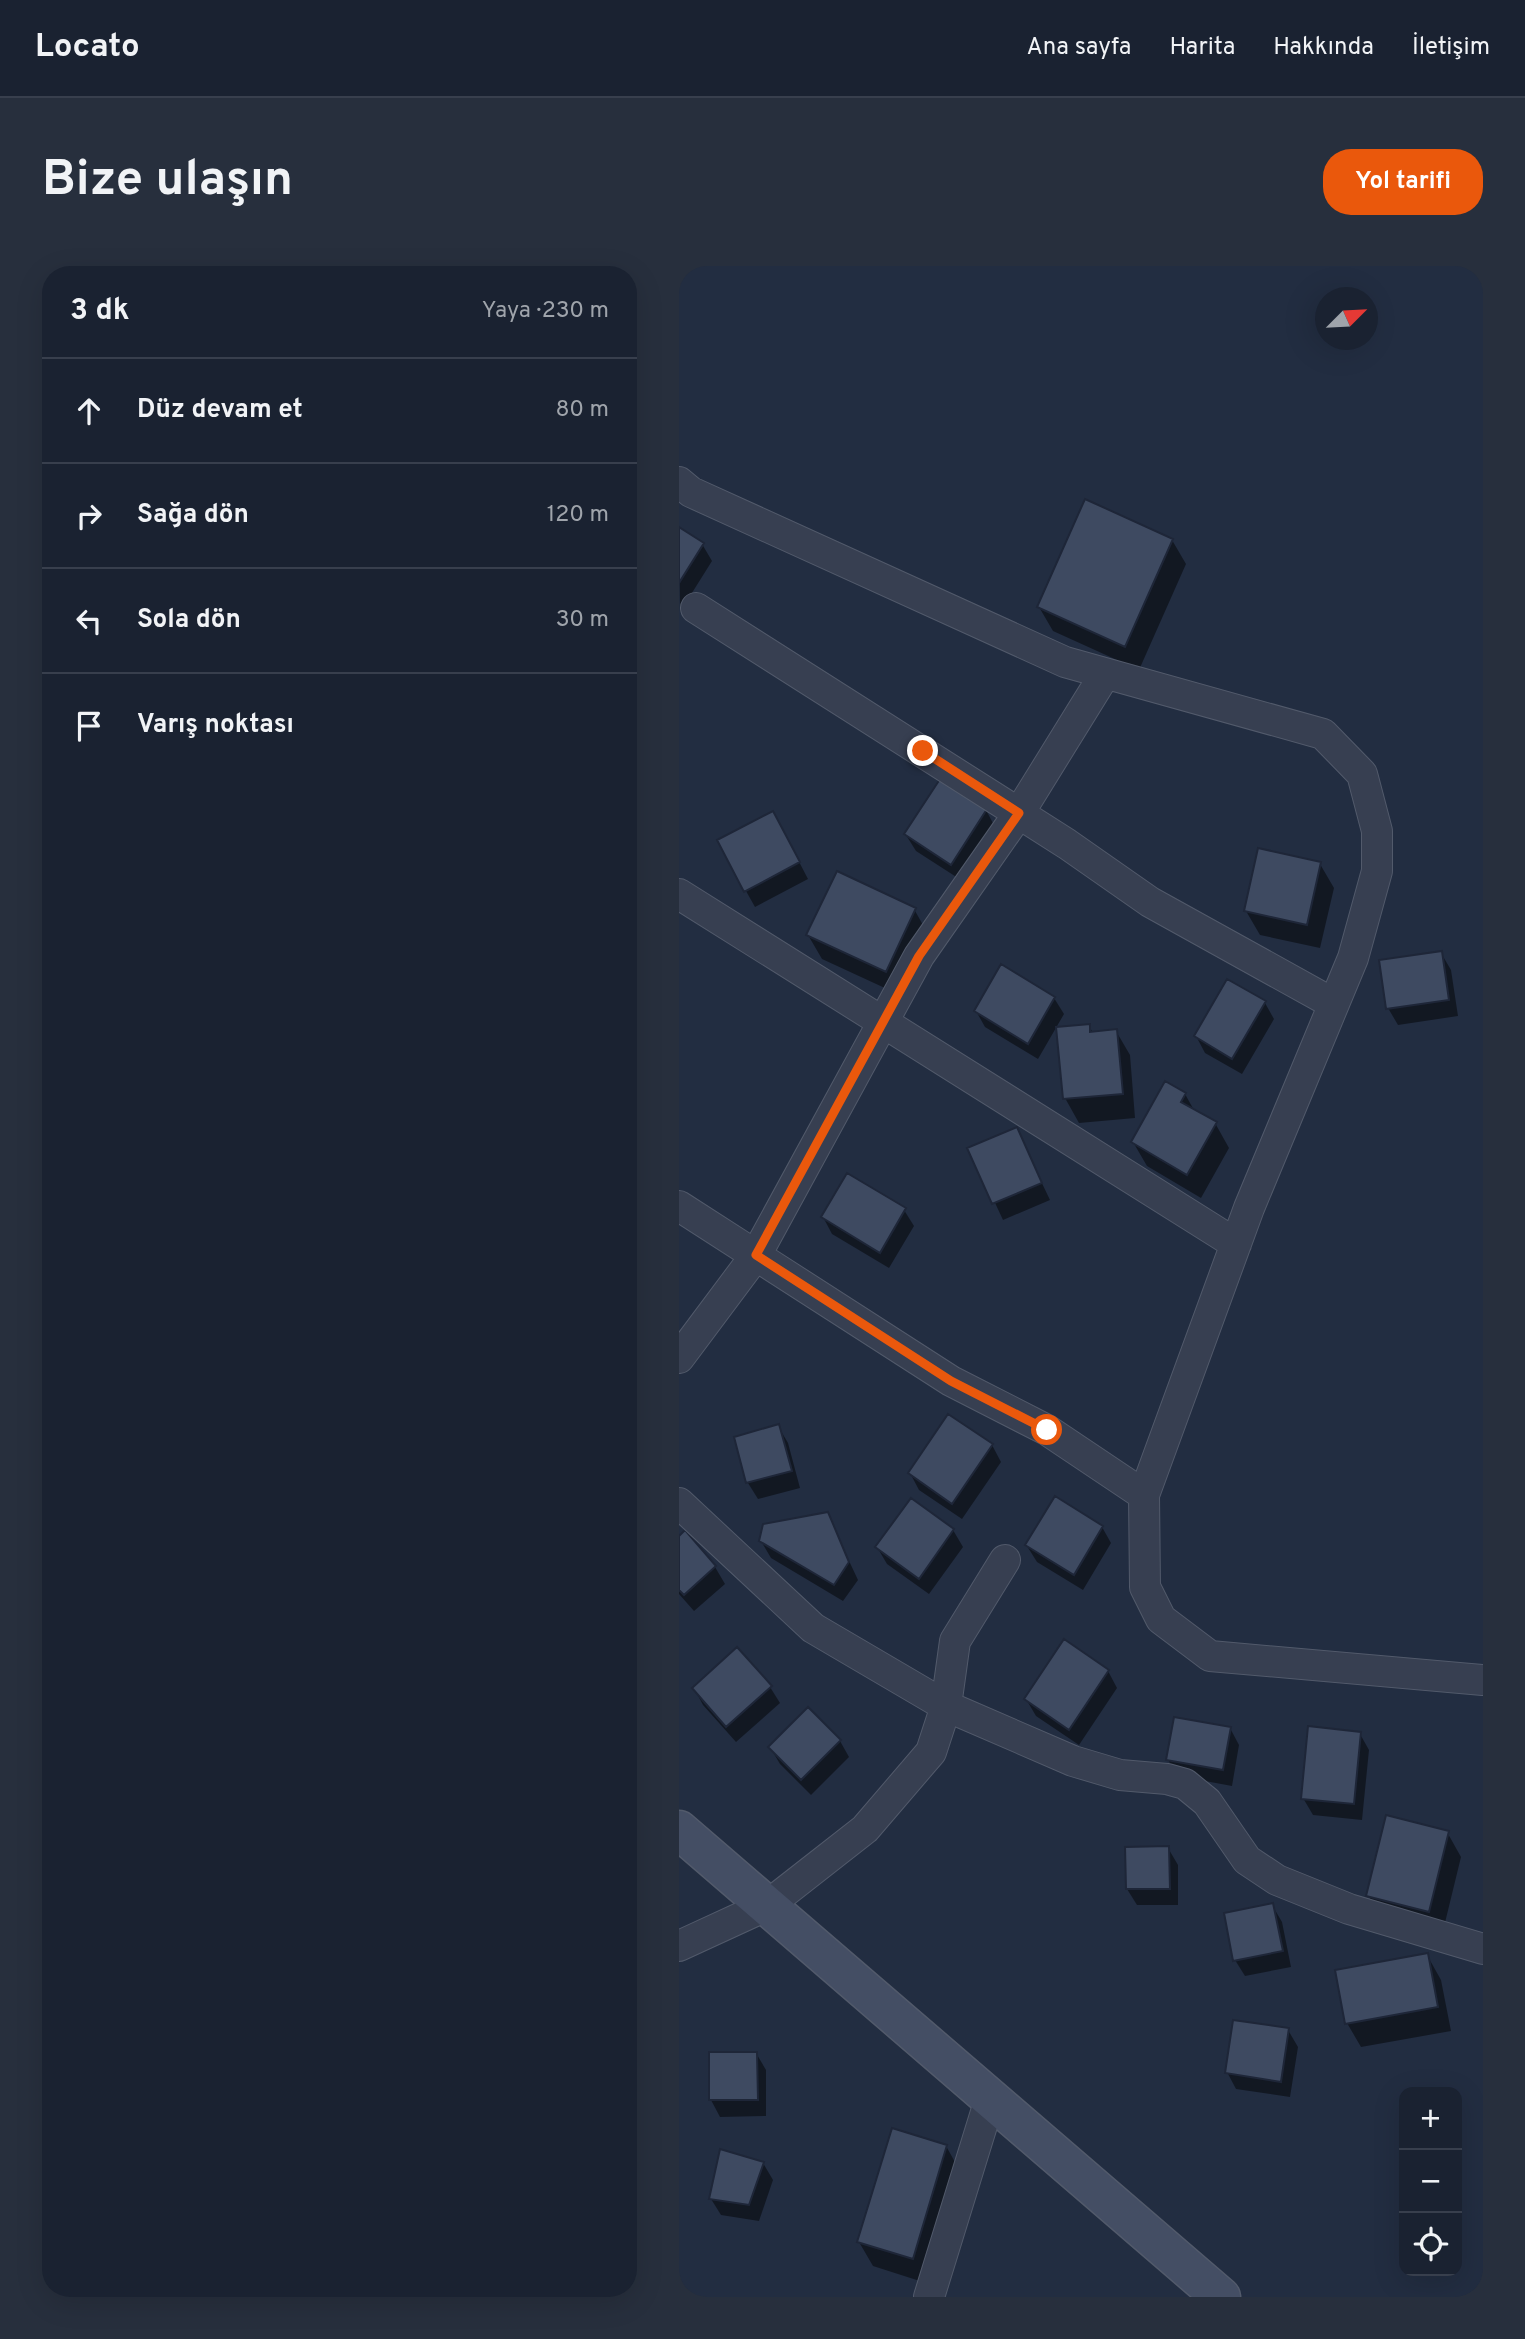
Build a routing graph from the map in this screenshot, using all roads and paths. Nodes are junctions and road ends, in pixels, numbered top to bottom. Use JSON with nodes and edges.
{"nodes":[{"id":1,"x":679,"y":482,"type":"edge"},
{"id":2,"x":696,"y":608,"type":"dead end"},
{"id":3,"x":1105,"y":674,"type":"junction"},
{"id":4,"x":1019,"y":813,"type":"junction"},
{"id":5,"x":679,"y":894,"type":"edge"},
{"id":6,"x":1334,"y":1004,"type":"junction"},
{"id":7,"x":884,"y":1022,"type":"junction"},
{"id":8,"x":679,"y":1206,"type":"edge"},
{"id":9,"x":1236,"y":1244,"type":"junction"},
{"id":10,"x":756,"y":1255,"type":"junction"},
{"id":11,"x":679,"y":1358,"type":"edge"},
{"id":12,"x":1144,"y":1495,"type":"junction"},
{"id":13,"x":679,"y":1503,"type":"edge"},
{"id":14,"x":1005,"y":1560,"type":"dead end"},
{"id":15,"x":1483,"y":1680,"type":"edge"},
{"id":16,"x":946,"y":1706,"type":"junction"},
{"id":17,"x":679,"y":1830,"type":"edge"},
{"id":18,"x":768,"y":1905,"type":"junction"},
{"id":19,"x":679,"y":1946,"type":"edge"},
{"id":20,"x":1483,"y":1949,"type":"edge"},
{"id":21,"x":991,"y":2096,"type":"junction"},
{"id":22,"x":929,"y":2297,"type":"edge"},
{"id":23,"x":1221,"y":2297,"type":"edge"}],
"edges":[{"from":1,"to":3,"type":"street"},
{"from":2,"to":4,"type":"street"},
{"from":3,"to":4,"type":"street"},
{"from":3,"to":6,"type":"street"},
{"from":4,"to":6,"type":"street"},
{"from":4,"to":7,"type":"street"},
{"from":5,"to":7,"type":"street"},
{"from":6,"to":9,"type":"street"},
{"from":7,"to":9,"type":"street"},
{"from":7,"to":10,"type":"street"},
{"from":8,"to":10,"type":"street"},
{"from":9,"to":12,"type":"street"},
{"from":10,"to":11,"type":"street"},
{"from":10,"to":12,"type":"street"},
{"from":12,"to":15,"type":"street"},
{"from":13,"to":16,"type":"street"},
{"from":14,"to":16,"type":"street"},
{"from":16,"to":18,"type":"street"},
{"from":16,"to":20,"type":"street"},
{"from":17,"to":18,"type":"street"},
{"from":18,"to":19,"type":"street"},
{"from":18,"to":21,"type":"street"},
{"from":21,"to":22,"type":"street"},
{"from":21,"to":23,"type":"street"}]}
